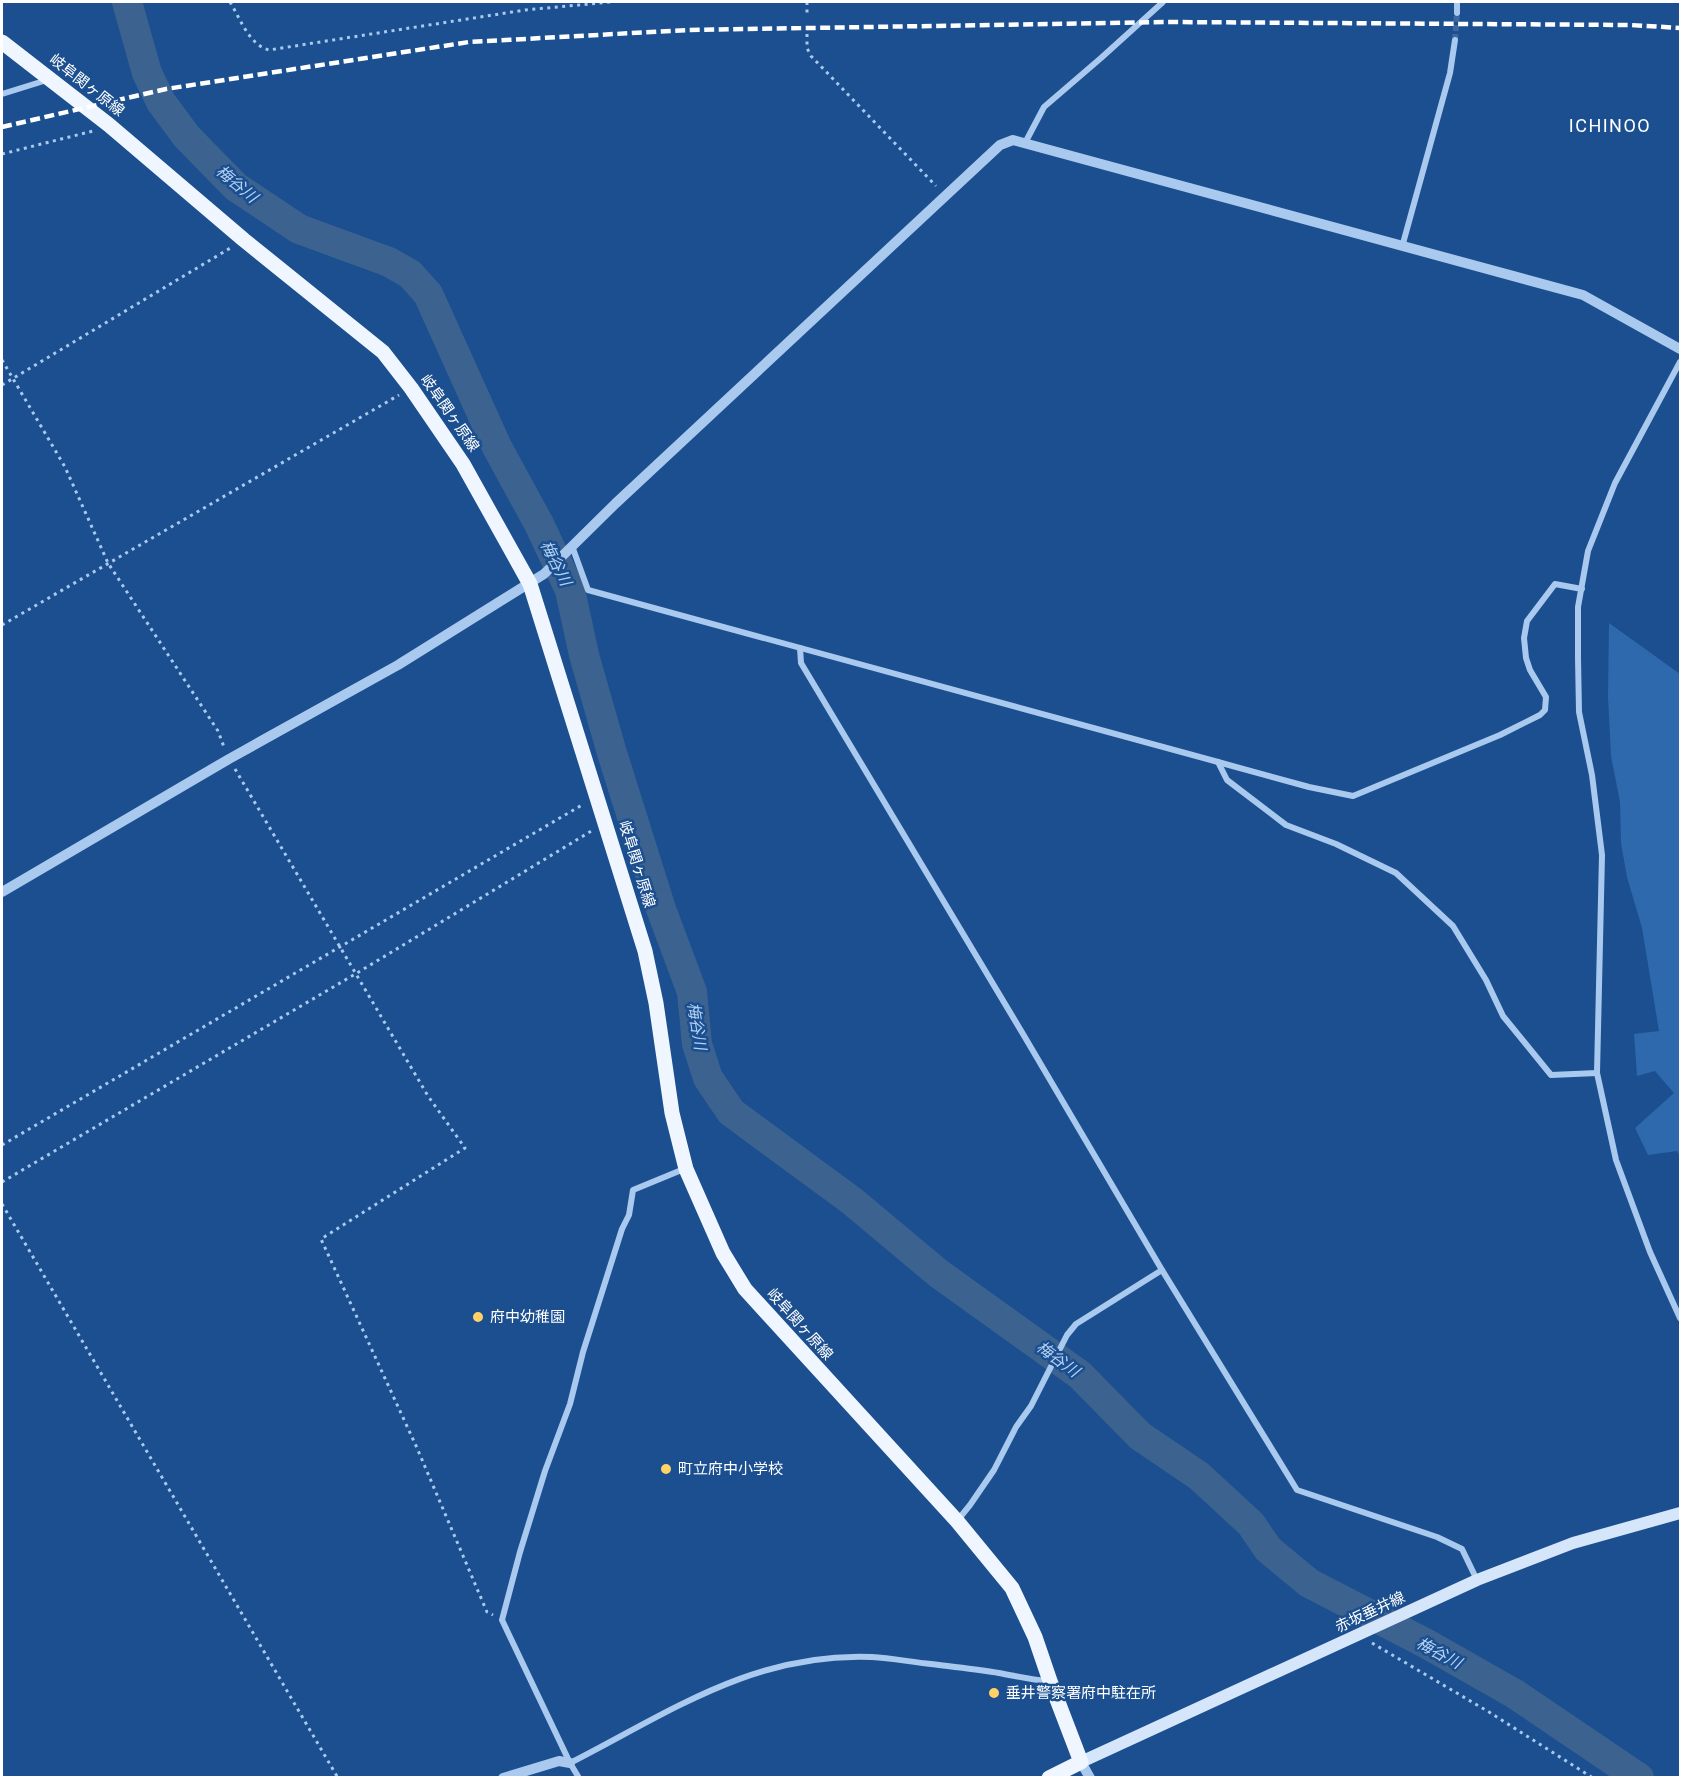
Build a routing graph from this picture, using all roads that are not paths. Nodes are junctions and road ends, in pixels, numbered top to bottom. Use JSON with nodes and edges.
{"nodes":[{"id":1,"x":1163,"y":2,"type":"edge"},
{"id":2,"x":1457,"y":2,"type":"edge"},
{"id":3,"x":1457,"y":14,"type":"tunnel mouth"},
{"id":4,"x":1455,"y":40,"type":"tunnel mouth"},
{"id":5,"x":2,"y":42,"type":"edge"},
{"id":6,"x":51,"y":79,"type":"junction"},
{"id":7,"x":2,"y":94,"type":"edge"},
{"id":8,"x":1025,"y":143,"type":"junction"},
{"id":9,"x":1402,"y":247,"type":"junction"},
{"id":10,"x":1680,"y":349,"type":"edge"},
{"id":11,"x":1680,"y":362,"type":"edge"},
{"id":12,"x":569,"y":549,"type":"junction"},
{"id":13,"x":530,"y":584,"type":"junction"},
{"id":14,"x":1581,"y":589,"type":"junction"},
{"id":15,"x":800,"y":648,"type":"junction"},
{"id":16,"x":1218,"y":762,"type":"junction"},
{"id":17,"x":2,"y":892,"type":"edge"},
{"id":18,"x":1597,"y":1072,"type":"junction"},
{"id":19,"x":686,"y":1169,"type":"junction"},
{"id":20,"x":1162,"y":1270,"type":"junction"},
{"id":21,"x":1680,"y":1318,"type":"edge"},
{"id":22,"x":1680,"y":1513,"type":"edge"},
{"id":23,"x":957,"y":1521,"type":"junction"},
{"id":24,"x":1477,"y":1580,"type":"junction"},
{"id":25,"x":1050,"y":1681,"type":"junction"},
{"id":26,"x":1081,"y":1762,"type":"junction"},
{"id":27,"x":570,"y":1763,"type":"junction"},
{"id":28,"x":503,"y":1778,"type":"edge"},
{"id":29,"x":579,"y":1778,"type":"edge"},
{"id":30,"x":1049,"y":1778,"type":"edge"},
{"id":31,"x":1090,"y":1778,"type":"edge"}],
"edges":[{"from":1,"to":8,"type":"street"},
{"from":2,"to":3,"type":"street"},
{"from":4,"to":9,"type":"street"},
{"from":5,"to":6,"type":"main road","name":"岐阜関ヶ原線"},
{"from":6,"to":7,"type":"street"},
{"from":6,"to":13,"type":"main road","name":"岐阜関ヶ原線"},
{"from":8,"to":9,"type":"street"},
{"from":8,"to":12,"type":"street"},
{"from":9,"to":10,"type":"street"},
{"from":11,"to":14,"type":"street"},
{"from":12,"to":13,"type":"street"},
{"from":12,"to":15,"type":"street"},
{"from":13,"to":17,"type":"street"},
{"from":13,"to":19,"type":"main road","name":"岐阜関ヶ原線"},
{"from":14,"to":16,"type":"street"},
{"from":14,"to":18,"type":"street"},
{"from":15,"to":16,"type":"street"},
{"from":15,"to":20,"type":"street"},
{"from":16,"to":18,"type":"street"},
{"from":18,"to":21,"type":"street"},
{"from":19,"to":23,"type":"main road","name":"岐阜関ヶ原線"},
{"from":19,"to":27,"type":"street"},
{"from":20,"to":23,"type":"street"},
{"from":20,"to":24,"type":"street"},
{"from":22,"to":24,"type":"main road","name":"赤坂垂井線"},
{"from":23,"to":25,"type":"main road","name":"岐阜関ヶ原線"},
{"from":24,"to":26,"type":"main road","name":"赤坂垂井線"},
{"from":25,"to":26,"type":"main road","name":"岐阜関ヶ原線"},
{"from":25,"to":27,"type":"street"},
{"from":26,"to":30,"type":"main road"},
{"from":26,"to":31,"type":"street"},
{"from":27,"to":28,"type":"street"},
{"from":27,"to":29,"type":"street"}]}
